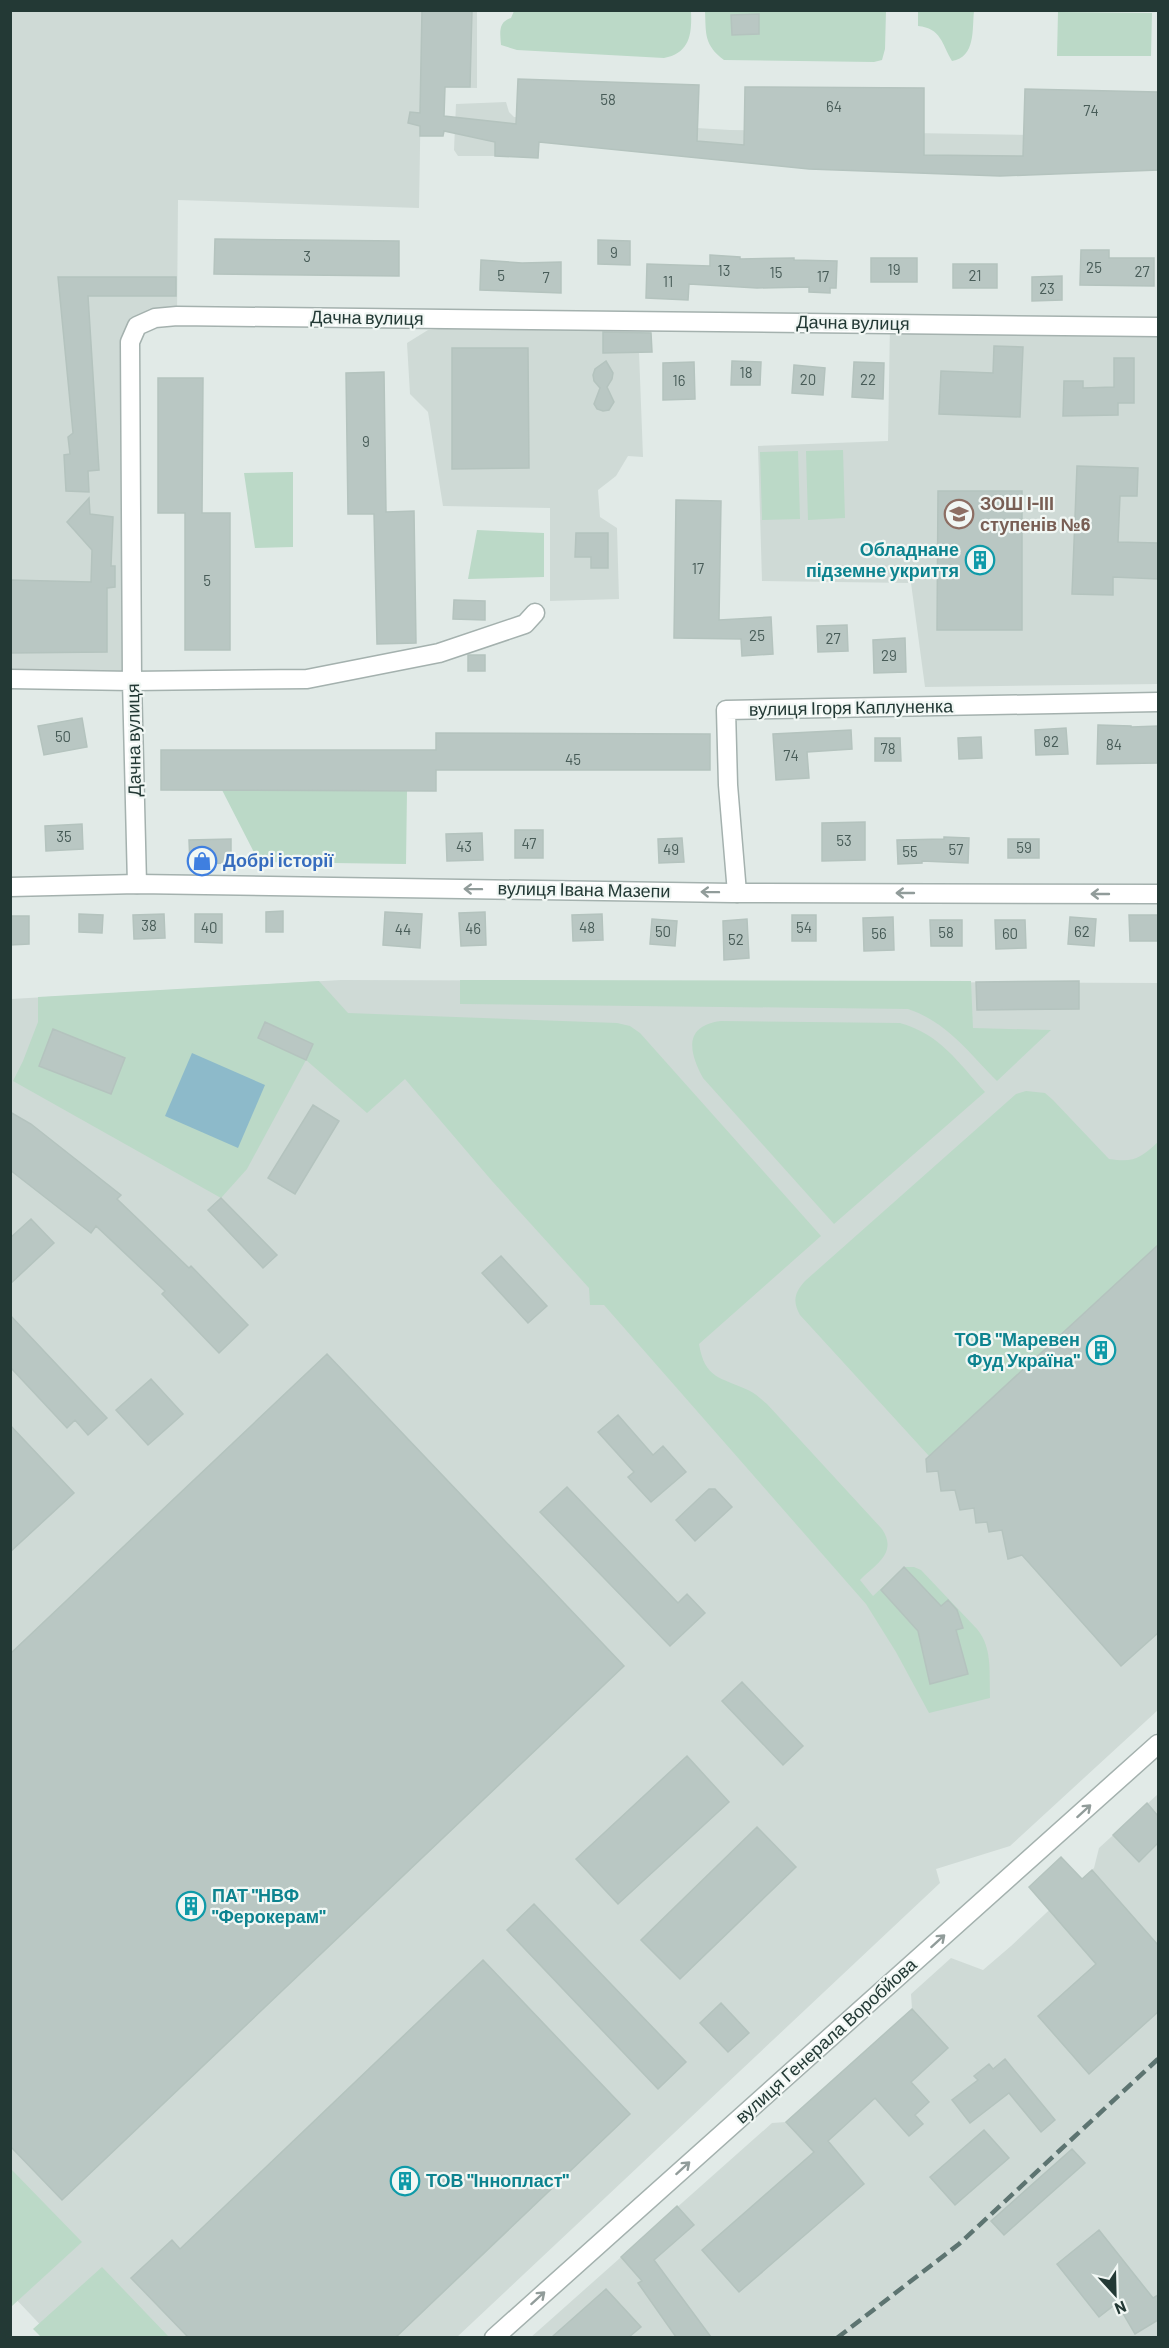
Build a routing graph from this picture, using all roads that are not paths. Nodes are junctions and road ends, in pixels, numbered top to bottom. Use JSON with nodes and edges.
{"nodes":[{"id":1,"x":1158,"y":327,"type":"edge"},
{"id":2,"x":536,"y":613,"type":"dead end"},
{"id":3,"x":10,"y":679,"type":"edge"},
{"id":4,"x":132,"y":681,"type":"junction"},
{"id":5,"x":1158,"y":702,"type":"edge"},
{"id":6,"x":137,"y":884,"type":"junction"},
{"id":7,"x":10,"y":887,"type":"edge"},
{"id":8,"x":737,"y":893,"type":"junction"},
{"id":9,"x":1158,"y":894,"type":"edge"},
{"id":10,"x":1158,"y":1744,"type":"edge"},
{"id":11,"x":494,"y":2337,"type":"edge"}],
"edges":[{"from":1,"to":4,"type":"street","name":"Дачна вулиця"},
{"from":2,"to":4,"type":"street"},
{"from":3,"to":4,"type":"street"},
{"from":4,"to":6,"type":"street","name":"Дачна вулиця"},
{"from":5,"to":8,"type":"street","name":"вулиця Ігоря Каплуненка"},
{"from":6,"to":7,"type":"street","name":"вулиця Івана Мазепи"},
{"from":8,"to":6,"type":"street","name":"вулиця Івана Мазепи","one_way":true},
{"from":9,"to":8,"type":"street","name":"вулиця Івана Мазепи","one_way":true},
{"from":11,"to":10,"type":"street","name":"вулиця Генерала Воробйова","one_way":true}]}
